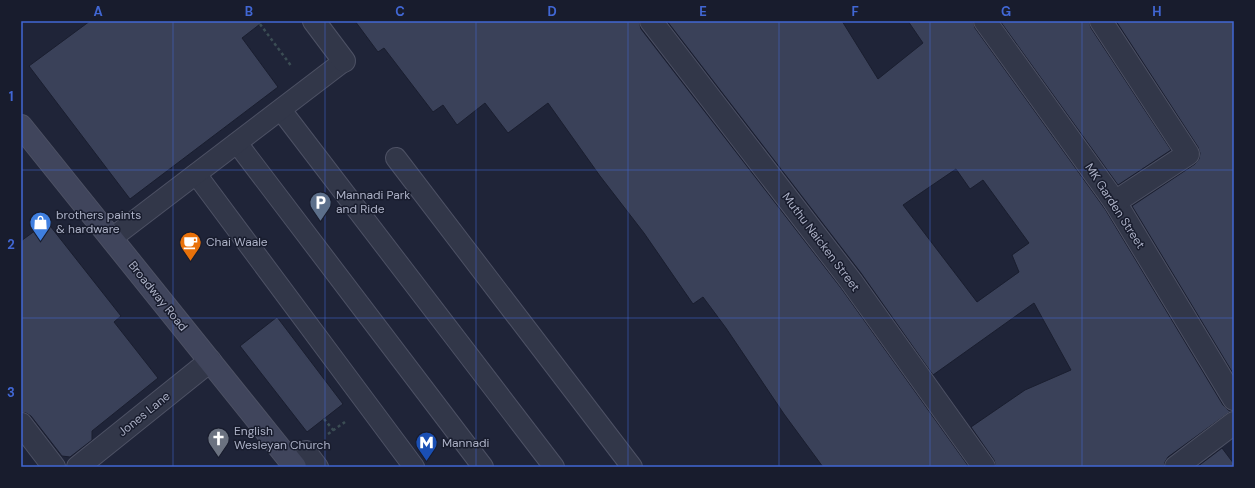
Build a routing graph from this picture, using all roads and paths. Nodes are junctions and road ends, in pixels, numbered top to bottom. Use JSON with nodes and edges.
{"nodes":[{"id":1,"x":314,"y":21,"type":"edge"},
{"id":2,"x":651,"y":21,"type":"edge"},
{"id":3,"x":985,"y":21,"type":"edge"},
{"id":4,"x":1101,"y":21,"type":"edge"},
{"id":5,"x":260,"y":24,"type":"dead end"},
{"id":6,"x":344,"y":62,"type":"joint"},
{"id":7,"x":308,"y":89,"type":"junction"},
{"id":8,"x":281,"y":110,"type":"junction"},
{"id":9,"x":21,"y":126,"type":"edge"},
{"id":10,"x":237,"y":143,"type":"junction"},
{"id":11,"x":396,"y":158,"type":"dead end"},
{"id":12,"x":196,"y":174,"type":"junction"},
{"id":13,"x":1115,"y":202,"type":"junction"},
{"id":14,"x":112,"y":238,"type":"junction"},
{"id":15,"x":210,"y":361,"type":"junction"},
{"id":16,"x":1234,"y":399,"type":"edge"},
{"id":17,"x":368,"y":404,"type":"junction"},
{"id":18,"x":324,"y":418,"type":"dead end"},
{"id":19,"x":1234,"y":422,"type":"edge"},
{"id":20,"x":21,"y":424,"type":"edge"},
{"id":21,"x":334,"y":431,"type":"junction"},
{"id":22,"x":300,"y":459,"type":"edge"},
{"id":23,"x":54,"y":467,"type":"edge"},
{"id":24,"x":78,"y":467,"type":"edge"},
{"id":25,"x":318,"y":467,"type":"edge"},
{"id":26,"x":414,"y":467,"type":"edge"},
{"id":27,"x":483,"y":467,"type":"edge"},
{"id":28,"x":554,"y":467,"type":"edge"},
{"id":29,"x":632,"y":467,"type":"edge"},
{"id":30,"x":984,"y":467,"type":"edge"},
{"id":31,"x":1176,"y":467,"type":"edge"}],
"edges":[{"from":1,"to":6,"type":"street"},
{"from":2,"to":30,"type":"street","name":"Muthu Naicken Street"},
{"from":3,"to":13,"type":"street","name":"MK Garden Street"},
{"from":4,"to":13,"type":"street"},
{"from":5,"to":7,"type":"path"},
{"from":6,"to":7,"type":"lane"},
{"from":7,"to":8,"type":"lane"},
{"from":8,"to":10,"type":"lane"},
{"from":8,"to":28,"type":"lane"},
{"from":9,"to":14,"type":"main road","name":"Broadway Road"},
{"from":10,"to":12,"type":"lane"},
{"from":10,"to":27,"type":"lane"},
{"from":11,"to":29,"type":"lane"},
{"from":12,"to":14,"type":"lane"},
{"from":12,"to":17,"type":"lane"},
{"from":13,"to":16,"type":"street","name":"MK Garden Street"},
{"from":14,"to":15,"type":"main road","name":"Broadway Road"},
{"from":15,"to":22,"type":"main road","name":"Broadway Road"},
{"from":15,"to":24,"type":"street","name":"Jones Lane"},
{"from":17,"to":21,"type":"path"},
{"from":17,"to":26,"type":"lane"},
{"from":18,"to":21,"type":"path"},
{"from":19,"to":31,"type":"street"},
{"from":20,"to":23,"type":"street"},
{"from":21,"to":22,"type":"path"},
{"from":22,"to":25,"type":"lane"}]}
